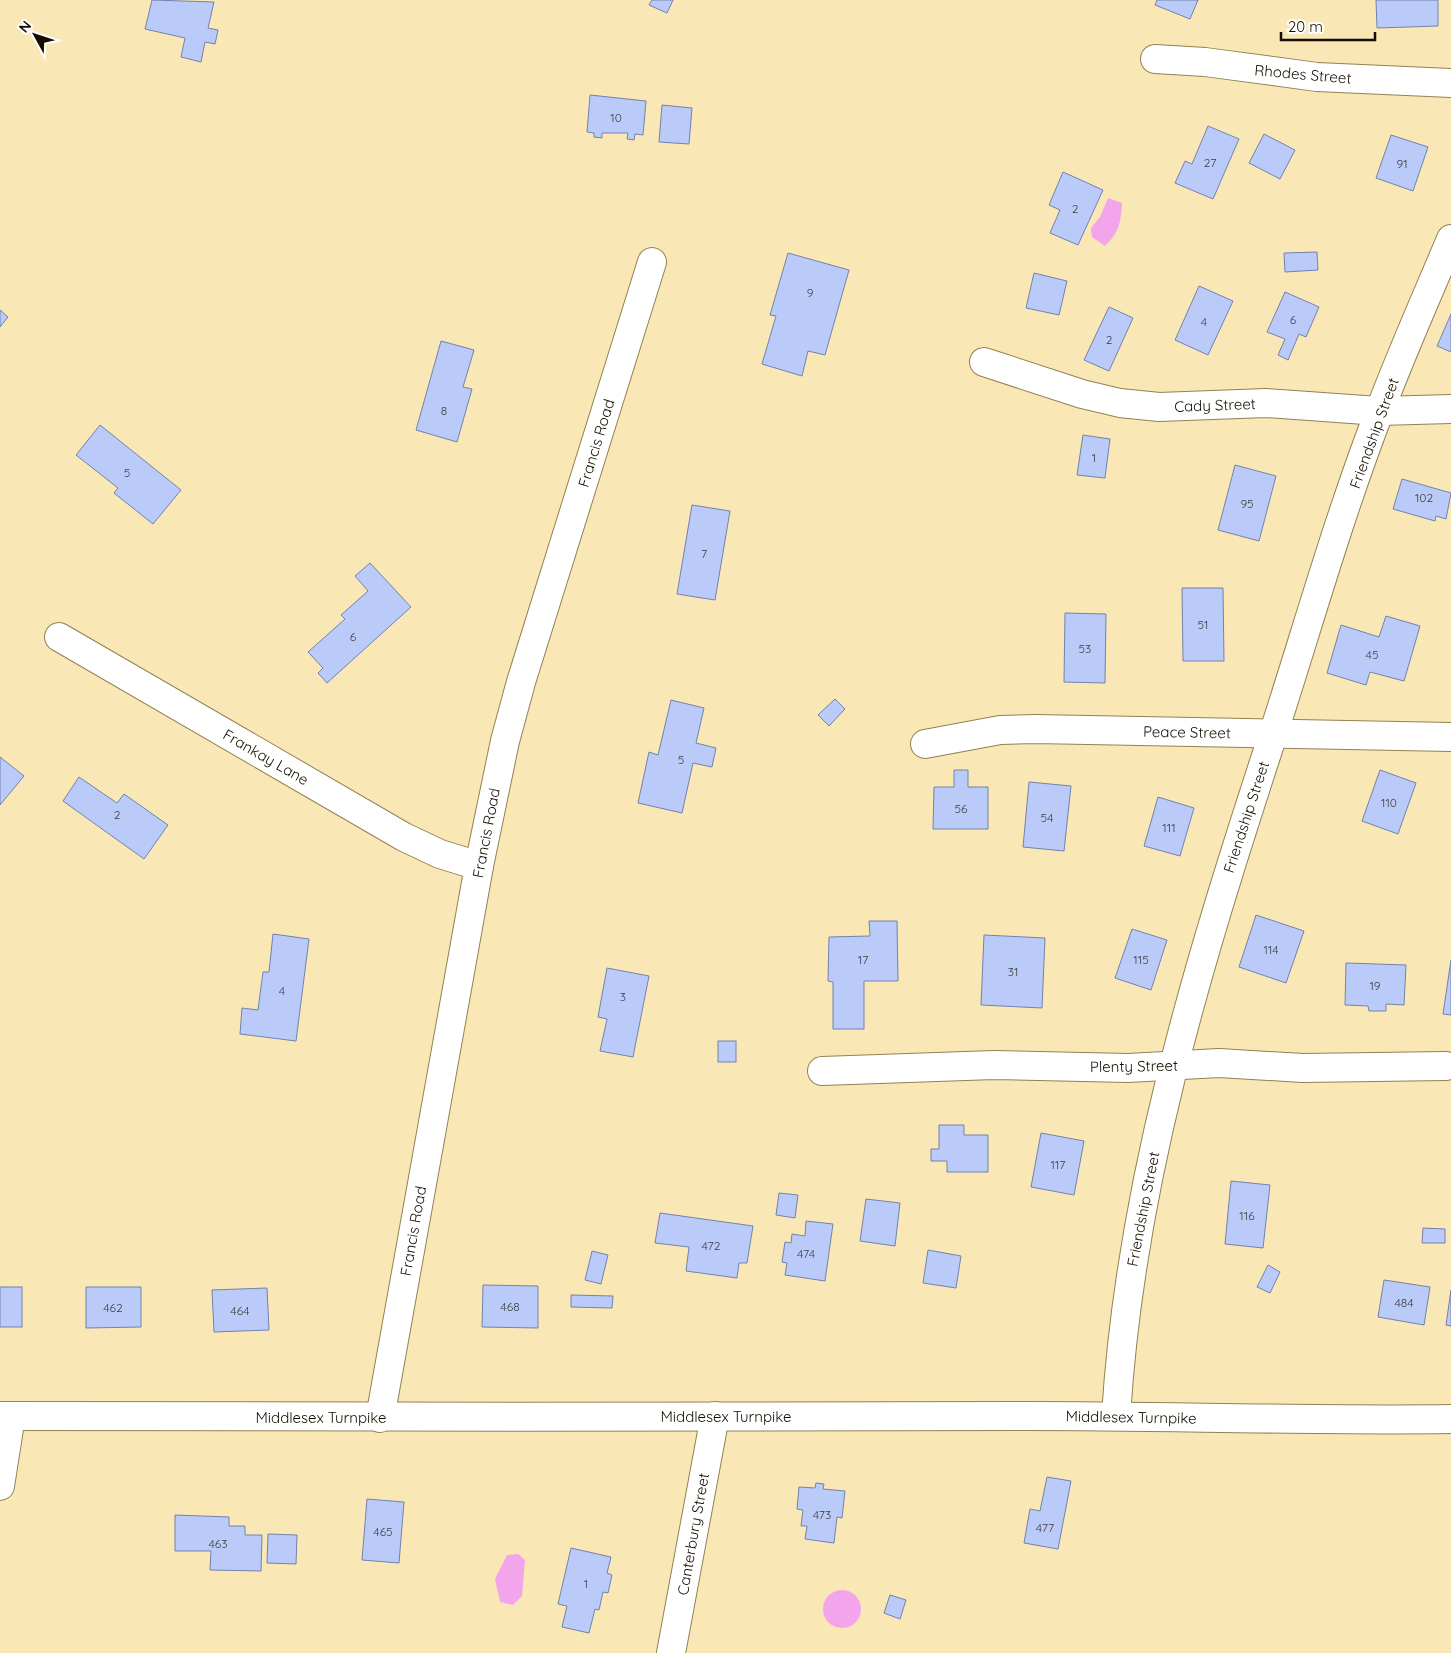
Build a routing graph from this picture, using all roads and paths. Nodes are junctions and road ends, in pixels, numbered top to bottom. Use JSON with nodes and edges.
{"nodes":[{"id":1,"x":1156,"y":59,"type":"dead end"},
{"id":2,"x":1451,"y":84,"type":"edge"},
{"id":3,"x":1451,"y":239,"type":"edge"},
{"id":4,"x":652,"y":262,"type":"dead end"},
{"id":5,"x":984,"y":362,"type":"dead end"},
{"id":6,"x":1451,"y":409,"type":"edge"},
{"id":7,"x":1380,"y":411,"type":"junction"},
{"id":8,"x":59,"y":637,"type":"dead end"},
{"id":9,"x":1273,"y":734,"type":"junction"},
{"id":10,"x":1451,"y":737,"type":"edge"},
{"id":11,"x":924,"y":744,"type":"dead end"},
{"id":12,"x":479,"y":866,"type":"junction"},
{"id":13,"x":1173,"y":1066,"type":"junction"},
{"id":14,"x":1446,"y":1066,"type":"dead end"},
{"id":15,"x":822,"y":1071,"type":"dead end"},
{"id":16,"x":6,"y":1416,"type":"edge"},
{"id":17,"x":715,"y":1416,"type":"junction"},
{"id":18,"x":1116,"y":1416,"type":"junction"},
{"id":19,"x":380,"y":1418,"type":"junction"},
{"id":20,"x":1451,"y":1419,"type":"edge"},
{"id":21,"x":0,"y":1486,"type":"edge"},
{"id":22,"x":671,"y":1653,"type":"edge"}],
"edges":[{"from":1,"to":2,"type":"street","name":"Rhodes Street"},
{"from":3,"to":7,"type":"street","name":"Friendship Street"},
{"from":4,"to":12,"type":"street","name":"Francis Road"},
{"from":5,"to":7,"type":"street","name":"Cady Street"},
{"from":6,"to":7,"type":"street","name":"Cady Street"},
{"from":7,"to":9,"type":"street","name":"Friendship Street"},
{"from":8,"to":12,"type":"street","name":"Frankay Lane"},
{"from":9,"to":10,"type":"street","name":"Peace Street"},
{"from":9,"to":11,"type":"street","name":"Peace Street"},
{"from":9,"to":13,"type":"street","name":"Friendship Street"},
{"from":12,"to":19,"type":"street","name":"Francis Road"},
{"from":13,"to":14,"type":"street","name":"Plenty Street"},
{"from":13,"to":15,"type":"street","name":"Plenty Street"},
{"from":13,"to":18,"type":"street","name":"Friendship Street"},
{"from":16,"to":19,"type":"street","name":"Middlesex Turnpike"},
{"from":16,"to":21,"type":"street"},
{"from":17,"to":18,"type":"street","name":"Middlesex Turnpike"},
{"from":17,"to":19,"type":"street","name":"Middlesex Turnpike"},
{"from":17,"to":22,"type":"street","name":"Canterbury Street"},
{"from":18,"to":20,"type":"street","name":"Middlesex Turnpike"}]}
